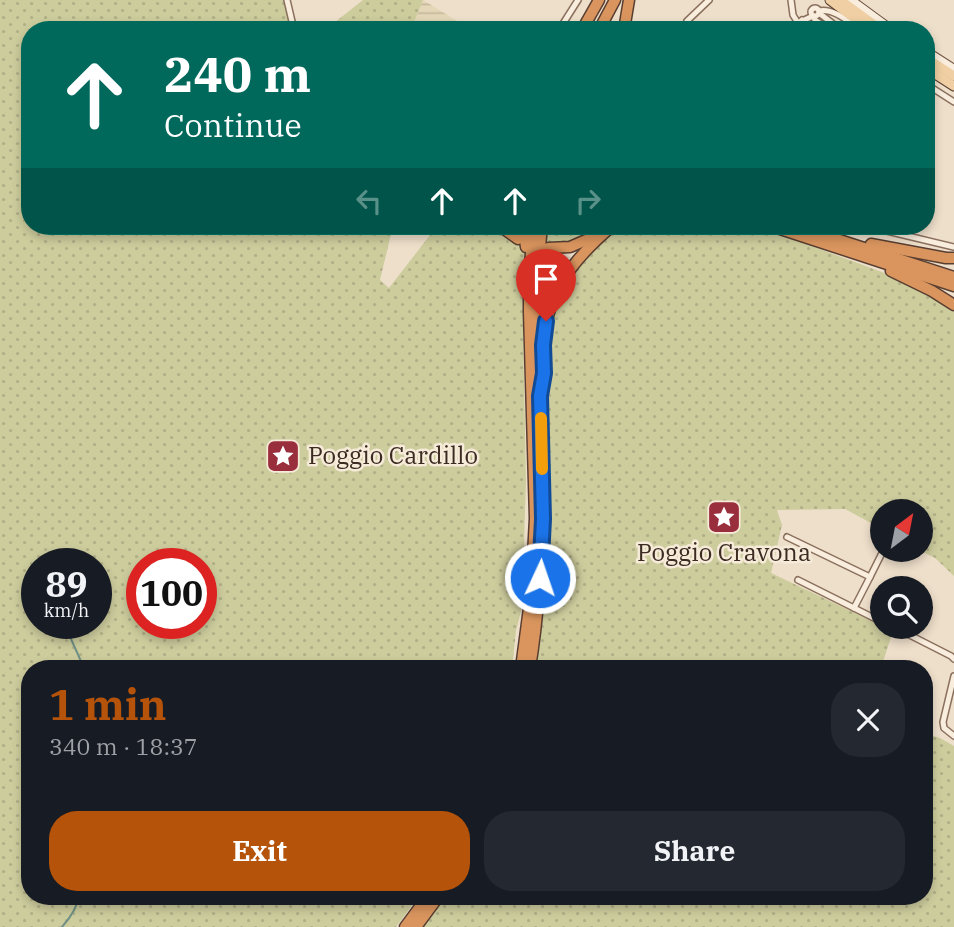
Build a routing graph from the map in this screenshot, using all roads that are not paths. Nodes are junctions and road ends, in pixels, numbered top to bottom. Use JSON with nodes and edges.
{"nodes":[{"id":1,"x":287,"y":0,"type":"edge"},
{"id":2,"x":578,"y":0,"type":"edge"},
{"id":3,"x":599,"y":0,"type":"edge"},
{"id":4,"x":604,"y":0,"type":"edge"},
{"id":5,"x":615,"y":0,"type":"edge"},
{"id":6,"x":629,"y":0,"type":"edge"},
{"id":7,"x":709,"y":0,"type":"edge"},
{"id":8,"x":790,"y":0,"type":"edge"},
{"id":9,"x":813,"y":0,"type":"edge"},
{"id":10,"x":830,"y":0,"type":"edge"},
{"id":11,"x":841,"y":0,"type":"edge"},
{"id":12,"x":851,"y":0,"type":"edge"},
{"id":13,"x":815,"y":12,"type":"junction"},
{"id":14,"x":292,"y":21,"type":"edge"},
{"id":15,"x":565,"y":21,"type":"edge"},
{"id":16,"x":587,"y":21,"type":"edge"},
{"id":17,"x":594,"y":21,"type":"edge"},
{"id":18,"x":604,"y":21,"type":"edge"},
{"id":19,"x":626,"y":21,"type":"edge"},
{"id":20,"x":687,"y":21,"type":"dead end"},
{"id":21,"x":798,"y":21,"type":"edge"},
{"id":22,"x":802,"y":21,"type":"edge"},
{"id":23,"x":820,"y":21,"type":"edge"},
{"id":24,"x":828,"y":21,"type":"edge"},
{"id":25,"x":847,"y":21,"type":"edge"},
{"id":26,"x":858,"y":21,"type":"edge"},
{"id":27,"x":869,"y":21,"type":"edge"},
{"id":28,"x":880,"y":21,"type":"edge"},
{"id":29,"x":935,"y":57,"type":"edge"},
{"id":30,"x":935,"y":64,"type":"edge"},
{"id":31,"x":954,"y":69,"type":"edge"},
{"id":32,"x":935,"y":74,"type":"edge"},
{"id":33,"x":954,"y":76,"type":"edge"},
{"id":34,"x":954,"y":86,"type":"edge"},
{"id":35,"x":935,"y":90,"type":"edge"},
{"id":36,"x":954,"y":102,"type":"edge"},
{"id":37,"x":512,"y":235,"type":"edge"},
{"id":38,"x":524,"y":235,"type":"edge"},
{"id":39,"x":532,"y":235,"type":"edge"},
{"id":40,"x":541,"y":235,"type":"edge"},
{"id":41,"x":596,"y":235,"type":"edge"},
{"id":42,"x":603,"y":235,"type":"edge"},
{"id":43,"x":803,"y":235,"type":"edge"},
{"id":44,"x":810,"y":235,"type":"edge"},
{"id":45,"x":813,"y":235,"type":"edge"},
{"id":46,"x":835,"y":235,"type":"edge"},
{"id":47,"x":904,"y":235,"type":"edge"},
{"id":48,"x":518,"y":239,"type":"dead end"},
{"id":49,"x":954,"y":247,"type":"edge"},
{"id":50,"x":548,"y":248,"type":"dead end"},
{"id":51,"x":954,"y":258,"type":"edge"},
{"id":52,"x":954,"y":278,"type":"edge"},
{"id":53,"x":954,"y":286,"type":"edge"},
{"id":54,"x":954,"y":305,"type":"edge"},
{"id":55,"x":536,"y":392,"type":"junction"},
{"id":56,"x":787,"y":537,"type":"dead end"},
{"id":57,"x":870,"y":578,"type":"joint"},
{"id":58,"x":798,"y":580,"type":"dead end"},
{"id":59,"x":854,"y":608,"type":"junction"},
{"id":60,"x":870,"y":615,"type":"edge"},
{"id":61,"x":918,"y":639,"type":"edge"},
{"id":62,"x":954,"y":659,"type":"edge"},
{"id":63,"x":522,"y":660,"type":"edge"},
{"id":64,"x":531,"y":660,"type":"edge"},
{"id":65,"x":954,"y":676,"type":"edge"},
{"id":66,"x":954,"y":736,"type":"edge"},
{"id":67,"x":421,"y":905,"type":"edge"},
{"id":68,"x":432,"y":905,"type":"edge"},
{"id":69,"x":405,"y":927,"type":"edge"},
{"id":70,"x":416,"y":927,"type":"edge"}],
"edges":[{"from":1,"to":14,"type":"street"},
{"from":2,"to":15,"type":"street"},
{"from":3,"to":16,"type":"highway"},
{"from":4,"to":17,"type":"highway"},
{"from":5,"to":18,"type":"highway"},
{"from":6,"to":19,"type":"highway"},
{"from":7,"to":20,"type":"street"},
{"from":8,"to":21,"type":"street"},
{"from":9,"to":13,"type":"street"},
{"from":10,"to":26,"type":"main road"},
{"from":11,"to":27,"type":"main road"},
{"from":12,"to":28,"type":"street"},
{"from":13,"to":22,"type":"street"},
{"from":13,"to":23,"type":"street"},
{"from":13,"to":24,"type":"street"},
{"from":13,"to":25,"type":"street"},
{"from":29,"to":31,"type":"street"},
{"from":30,"to":33,"type":"main road"},
{"from":32,"to":34,"type":"main road"},
{"from":35,"to":36,"type":"street"},
{"from":37,"to":48,"type":"highway"},
{"from":38,"to":55,"type":"highway"},
{"from":39,"to":55,"type":"highway"},
{"from":40,"to":55,"type":"highway"},
{"from":41,"to":50,"type":"highway"},
{"from":42,"to":55,"type":"highway"},
{"from":43,"to":54,"type":"highway"},
{"from":44,"to":53,"type":"highway"},
{"from":45,"to":52,"type":"highway"},
{"from":46,"to":51,"type":"highway"},
{"from":47,"to":49,"type":"street"},
{"from":55,"to":63,"type":"highway"},
{"from":55,"to":64,"type":"highway"},
{"from":56,"to":57,"type":"street"},
{"from":57,"to":59,"type":"street"},
{"from":58,"to":59,"type":"street"},
{"from":59,"to":60,"type":"street"},
{"from":61,"to":62,"type":"street"},
{"from":65,"to":66,"type":"street"},
{"from":67,"to":69,"type":"highway"},
{"from":68,"to":70,"type":"highway"}]}
